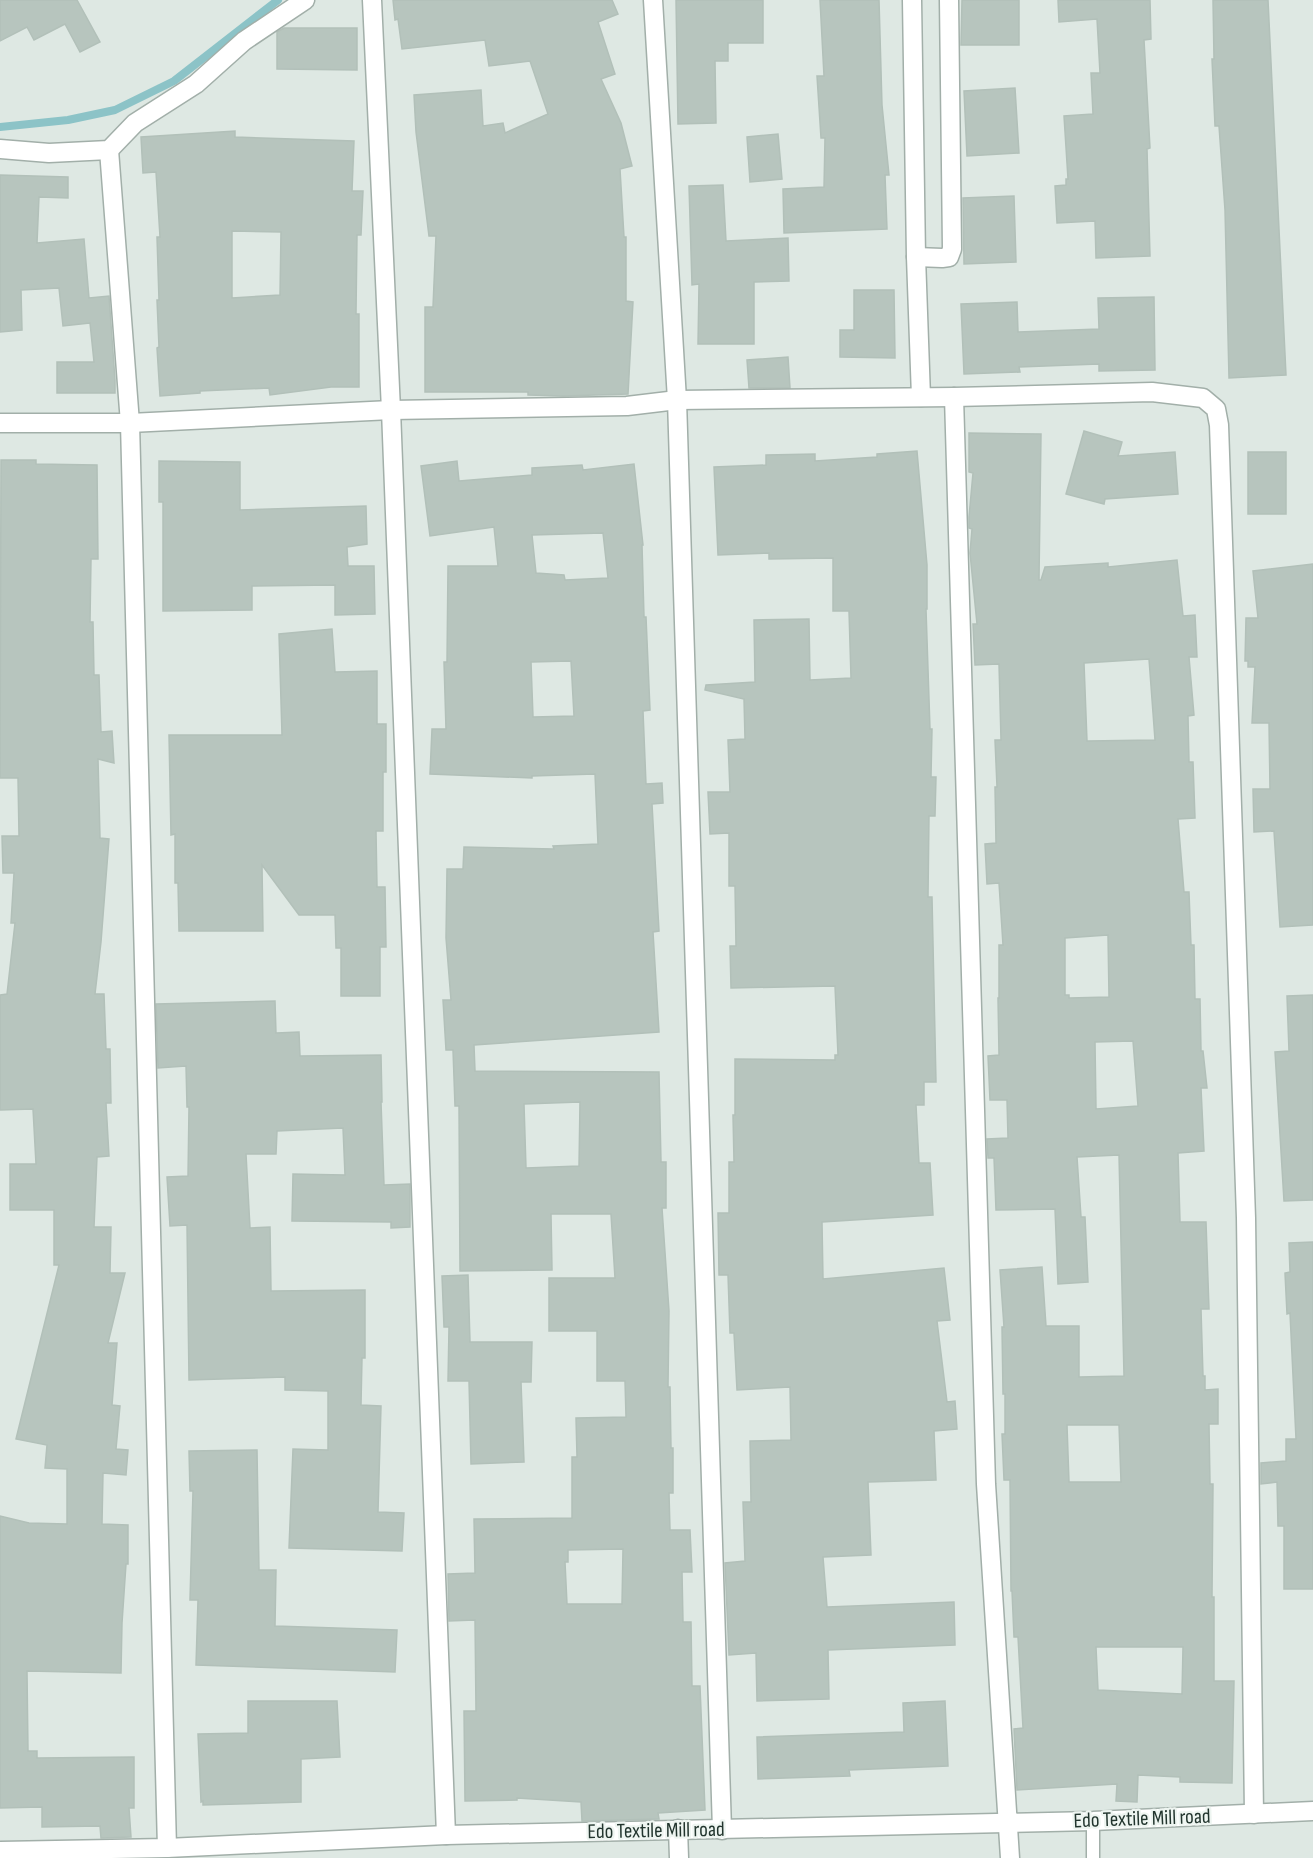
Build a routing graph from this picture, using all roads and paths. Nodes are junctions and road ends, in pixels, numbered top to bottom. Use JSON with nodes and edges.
{"nodes":[{"id":1,"x":305,"y":0,"type":"edge"},
{"id":2,"x":372,"y":0,"type":"edge"},
{"id":3,"x":653,"y":0,"type":"edge"},
{"id":4,"x":912,"y":0,"type":"edge"},
{"id":5,"x":949,"y":0,"type":"edge"},
{"id":6,"x":0,"y":149,"type":"edge"},
{"id":7,"x":109,"y":150,"type":"junction"},
{"id":8,"x":916,"y":257,"type":"junction"},
{"id":9,"x":954,"y":397,"type":"junction"},
{"id":10,"x":921,"y":398,"type":"junction"},
{"id":11,"x":677,"y":400,"type":"junction"},
{"id":12,"x":391,"y":410,"type":"junction"},
{"id":13,"x":0,"y":423,"type":"edge"},
{"id":14,"x":130,"y":423,"type":"junction"},
{"id":15,"x":1313,"y":1811,"type":"edge"},
{"id":16,"x":1254,"y":1814,"type":"junction"},
{"id":17,"x":1008,"y":1821,"type":"junction"},
{"id":18,"x":1093,"y":1821,"type":"junction"},
{"id":19,"x":678,"y":1829,"type":"junction"},
{"id":20,"x":722,"y":1830,"type":"junction"},
{"id":21,"x":446,"y":1835,"type":"junction"},
{"id":22,"x":168,"y":1848,"type":"junction"},
{"id":23,"x":0,"y":1851,"type":"edge"},
{"id":24,"x":679,"y":1858,"type":"edge"},
{"id":25,"x":1010,"y":1858,"type":"edge"},
{"id":26,"x":1093,"y":1858,"type":"edge"}],
"edges":[{"from":1,"to":7,"type":"street"},
{"from":2,"to":12,"type":"street"},
{"from":3,"to":11,"type":"street"},
{"from":4,"to":8,"type":"street"},
{"from":5,"to":8,"type":"street"},
{"from":6,"to":7,"type":"street"},
{"from":7,"to":14,"type":"street"},
{"from":8,"to":10,"type":"street"},
{"from":9,"to":10,"type":"street"},
{"from":9,"to":16,"type":"street"},
{"from":9,"to":17,"type":"street"},
{"from":10,"to":11,"type":"street"},
{"from":11,"to":12,"type":"street"},
{"from":11,"to":20,"type":"street"},
{"from":12,"to":14,"type":"street"},
{"from":12,"to":21,"type":"street"},
{"from":13,"to":14,"type":"street"},
{"from":14,"to":22,"type":"street"},
{"from":15,"to":16,"type":"street","name":"Edo Textile Mill road"},
{"from":16,"to":18,"type":"street","name":"Edo Textile Mill road"},
{"from":17,"to":18,"type":"street","name":"Edo Textile Mill road"},
{"from":17,"to":20,"type":"street","name":"Edo Textile Mill road"},
{"from":17,"to":25,"type":"street"},
{"from":18,"to":26,"type":"lane"},
{"from":19,"to":20,"type":"street","name":"Edo Textile Mill road"},
{"from":19,"to":21,"type":"street","name":"Edo Textile Mill road"},
{"from":19,"to":24,"type":"street"},
{"from":21,"to":22,"type":"street","name":"Edo Textile Mill road"},
{"from":22,"to":23,"type":"street","name":"Edo Textile Mill road"}]}
